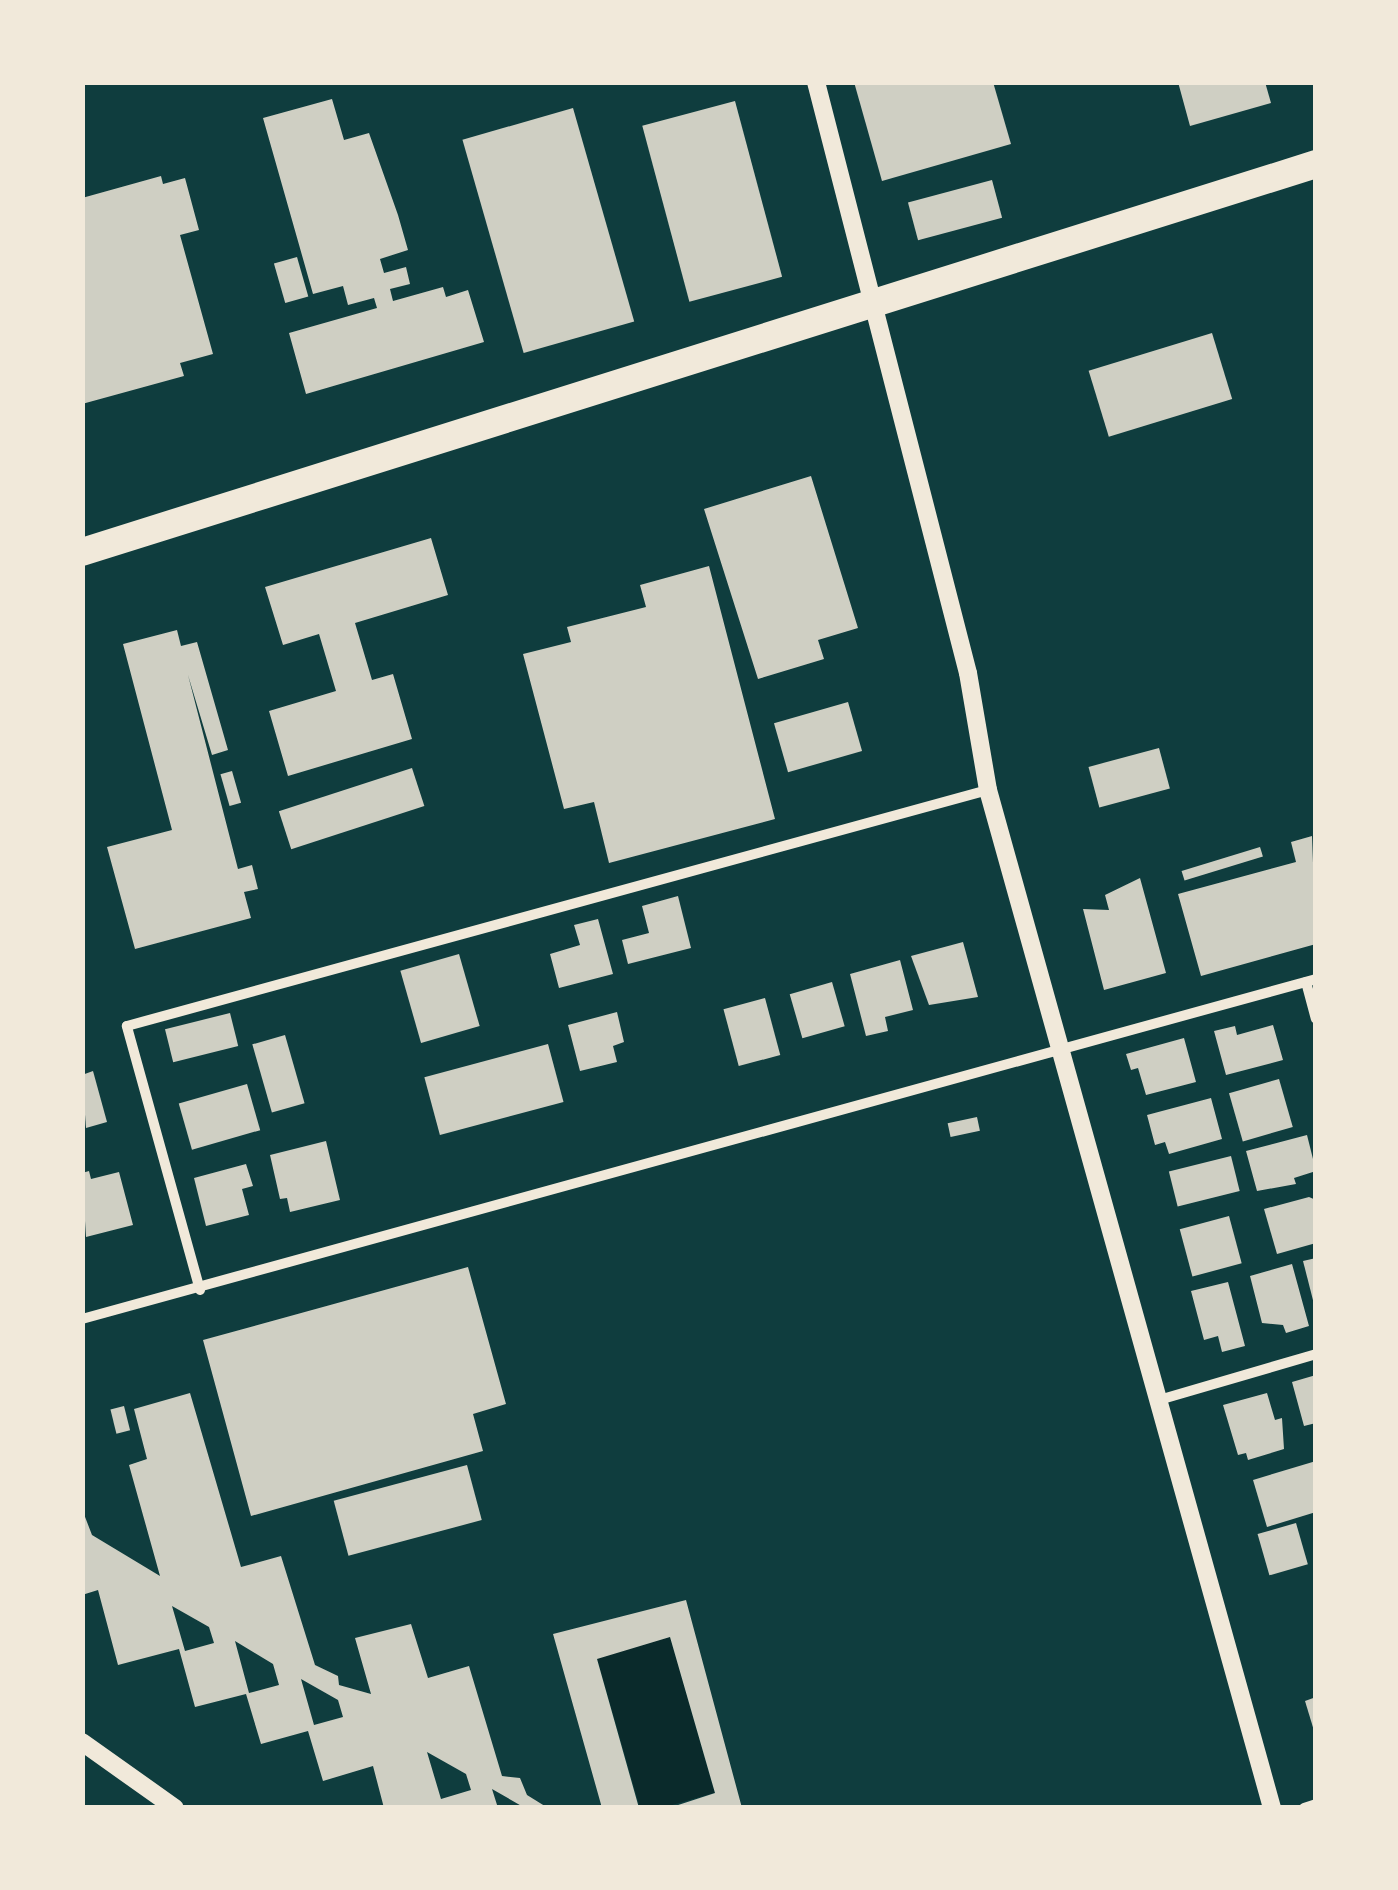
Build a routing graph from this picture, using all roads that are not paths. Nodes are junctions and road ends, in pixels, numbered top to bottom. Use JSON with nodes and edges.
{"nodes":[{"id":1,"x":816,"y":82,"type":"edge"},
{"id":2,"x":1316,"y":164,"type":"edge"},
{"id":3,"x":874,"y":305,"type":"junction"},
{"id":4,"x":82,"y":552,"type":"edge"},
{"id":5,"x":988,"y":790,"type":"junction"},
{"id":6,"x":1310,"y":980,"type":"edge"},
{"id":7,"x":1316,"y":1019,"type":"edge"},
{"id":8,"x":1058,"y":1049,"type":"junction"},
{"id":9,"x":200,"y":1290,"type":"junction"},
{"id":10,"x":82,"y":1320,"type":"edge"},
{"id":11,"x":1316,"y":1354,"type":"edge"},
{"id":12,"x":1159,"y":1400,"type":"junction"},
{"id":13,"x":82,"y":1742,"type":"edge"},
{"id":14,"x":1316,"y":1804,"type":"edge"},
{"id":15,"x":175,"y":1808,"type":"edge"},
{"id":16,"x":1272,"y":1808,"type":"edge"},
{"id":17,"x":1304,"y":1808,"type":"edge"}],
"edges":[{"from":1,"to":3,"type":"street"},
{"from":2,"to":3,"type":"highway"},
{"from":3,"to":4,"type":"highway"},
{"from":3,"to":5,"type":"street"},
{"from":5,"to":8,"type":"street"},
{"from":5,"to":9,"type":"street"},
{"from":6,"to":7,"type":"street"},
{"from":6,"to":8,"type":"street"},
{"from":8,"to":9,"type":"street"},
{"from":8,"to":12,"type":"street"},
{"from":9,"to":10,"type":"street"},
{"from":11,"to":12,"type":"street"},
{"from":12,"to":16,"type":"street"},
{"from":13,"to":15,"type":"street"},
{"from":14,"to":17,"type":"street"}]}
